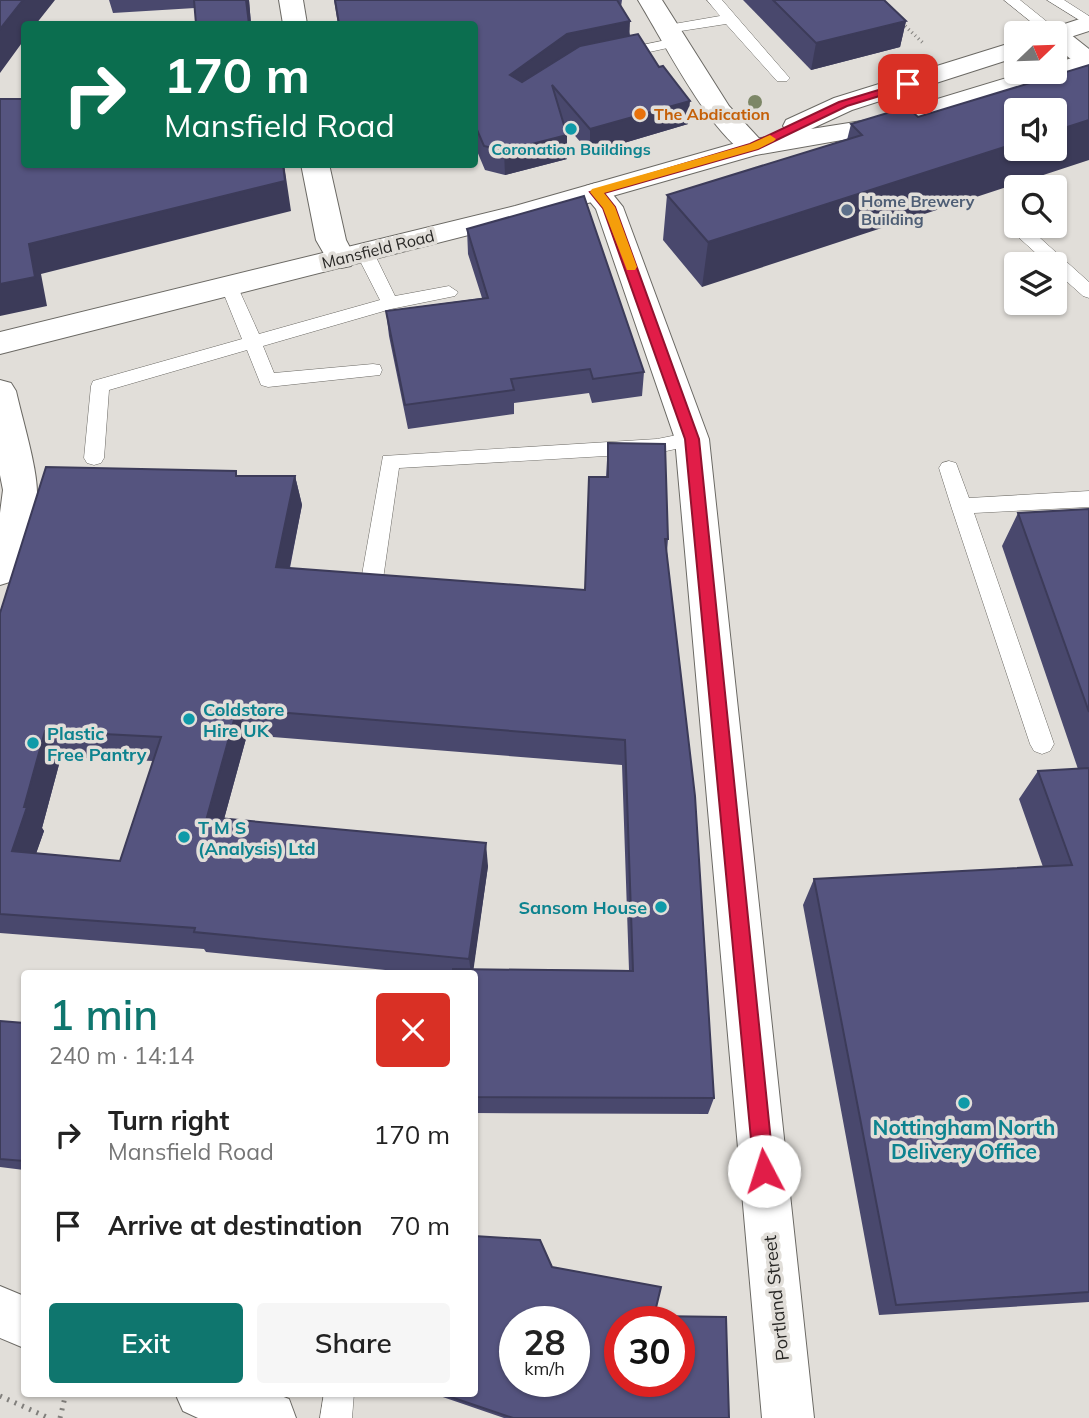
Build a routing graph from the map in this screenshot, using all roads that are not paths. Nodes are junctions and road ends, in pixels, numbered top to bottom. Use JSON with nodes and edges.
{"nodes":[{"id":1,"x":291,"y":0,"type":"edge"},
{"id":2,"x":650,"y":0,"type":"edge"},
{"id":3,"x":714,"y":0,"type":"edge"},
{"id":4,"x":1011,"y":0,"type":"edge"},
{"id":5,"x":1054,"y":0,"type":"edge"},
{"id":6,"x":730,"y":19,"type":"junction"},
{"id":7,"x":294,"y":21,"type":"edge"},
{"id":8,"x":1038,"y":21,"type":"edge"},
{"id":9,"x":1089,"y":23,"type":"edge"},
{"id":10,"x":1068,"y":30,"type":"edge"},
{"id":11,"x":672,"y":36,"type":"junction"},
{"id":12,"x":1068,"y":44,"type":"edge"},
{"id":13,"x":1004,"y":53,"type":"edge"},
{"id":14,"x":599,"y":58,"type":"edge"},
{"id":15,"x":1089,"y":61,"type":"edge"},
{"id":16,"x":782,"y":78,"type":"dead end"},
{"id":17,"x":754,"y":147,"type":"junction"},
{"id":18,"x":316,"y":168,"type":"edge"},
{"id":19,"x":596,"y":192,"type":"junction"},
{"id":20,"x":1030,"y":238,"type":"edge"},
{"id":21,"x":353,"y":256,"type":"junction"},
{"id":22,"x":230,"y":287,"type":"junction"},
{"id":23,"x":449,"y":292,"type":"dead end"},
{"id":24,"x":1089,"y":292,"type":"edge"},
{"id":25,"x":390,"y":303,"type":"junction"},
{"id":26,"x":252,"y":342,"type":"junction"},
{"id":27,"x":0,"y":343,"type":"edge"},
{"id":28,"x":373,"y":370,"type":"dead end"},
{"id":29,"x":0,"y":391,"type":"edge"},
{"id":30,"x":692,"y":439,"type":"junction"},
{"id":31,"x":94,"y":458,"type":"dead end"},
{"id":32,"x":948,"y":468,"type":"dead end"},
{"id":33,"x":1089,"y":499,"type":"edge"},
{"id":34,"x":961,"y":506,"type":"junction"},
{"id":35,"x":6,"y":536,"type":"edge"},
{"id":36,"x":0,"y":571,"type":"edge"},
{"id":37,"x":371,"y":586,"type":"edge"},
{"id":38,"x":1042,"y":744,"type":"dead end"},
{"id":39,"x":0,"y":1311,"type":"edge"},
{"id":40,"x":21,"y":1322,"type":"edge"},
{"id":41,"x":212,"y":1397,"type":"edge"},
{"id":42,"x":339,"y":1397,"type":"edge"},
{"id":43,"x":270,"y":1418,"type":"edge"},
{"id":44,"x":336,"y":1418,"type":"edge"},
{"id":45,"x":788,"y":1418,"type":"edge"}],
"edges":[{"from":1,"to":7,"type":"main road"},
{"from":2,"to":11,"type":"main road"},
{"from":3,"to":6,"type":"lane"},
{"from":4,"to":8,"type":"lane"},
{"from":5,"to":9,"type":"lane"},
{"from":6,"to":11,"type":"lane"},
{"from":6,"to":16,"type":"lane"},
{"from":9,"to":10,"type":"main road"},
{"from":11,"to":14,"type":"lane"},
{"from":11,"to":17,"type":"main road"},
{"from":12,"to":15,"type":"main road"},
{"from":13,"to":17,"type":"main road","name":"Mansfield Road"},
{"from":15,"to":17,"type":"main road","name":"Mansfield Road"},
{"from":17,"to":19,"type":"main road","name":"Mansfield Road"},
{"from":18,"to":21,"type":"main road"},
{"from":19,"to":21,"type":"main road","name":"Mansfield Road"},
{"from":19,"to":30,"type":"main road","name":"Portland Street"},
{"from":20,"to":24,"type":"lane"},
{"from":21,"to":22,"type":"main road","name":"Mansfield Road"},
{"from":21,"to":25,"type":"lane"},
{"from":22,"to":26,"type":"lane"},
{"from":22,"to":27,"type":"main road","name":"Mansfield Road"},
{"from":23,"to":25,"type":"lane"},
{"from":25,"to":26,"type":"lane"},
{"from":26,"to":28,"type":"lane"},
{"from":26,"to":31,"type":"lane"},
{"from":29,"to":35,"type":"main road"},
{"from":30,"to":37,"type":"lane"},
{"from":30,"to":45,"type":"main road","name":"Portland Street"},
{"from":32,"to":34,"type":"lane"},
{"from":33,"to":34,"type":"lane"},
{"from":34,"to":38,"type":"lane"},
{"from":35,"to":36,"type":"main road"},
{"from":39,"to":40,"type":"main road"},
{"from":41,"to":43,"type":"main road"},
{"from":42,"to":44,"type":"lane"}]}
